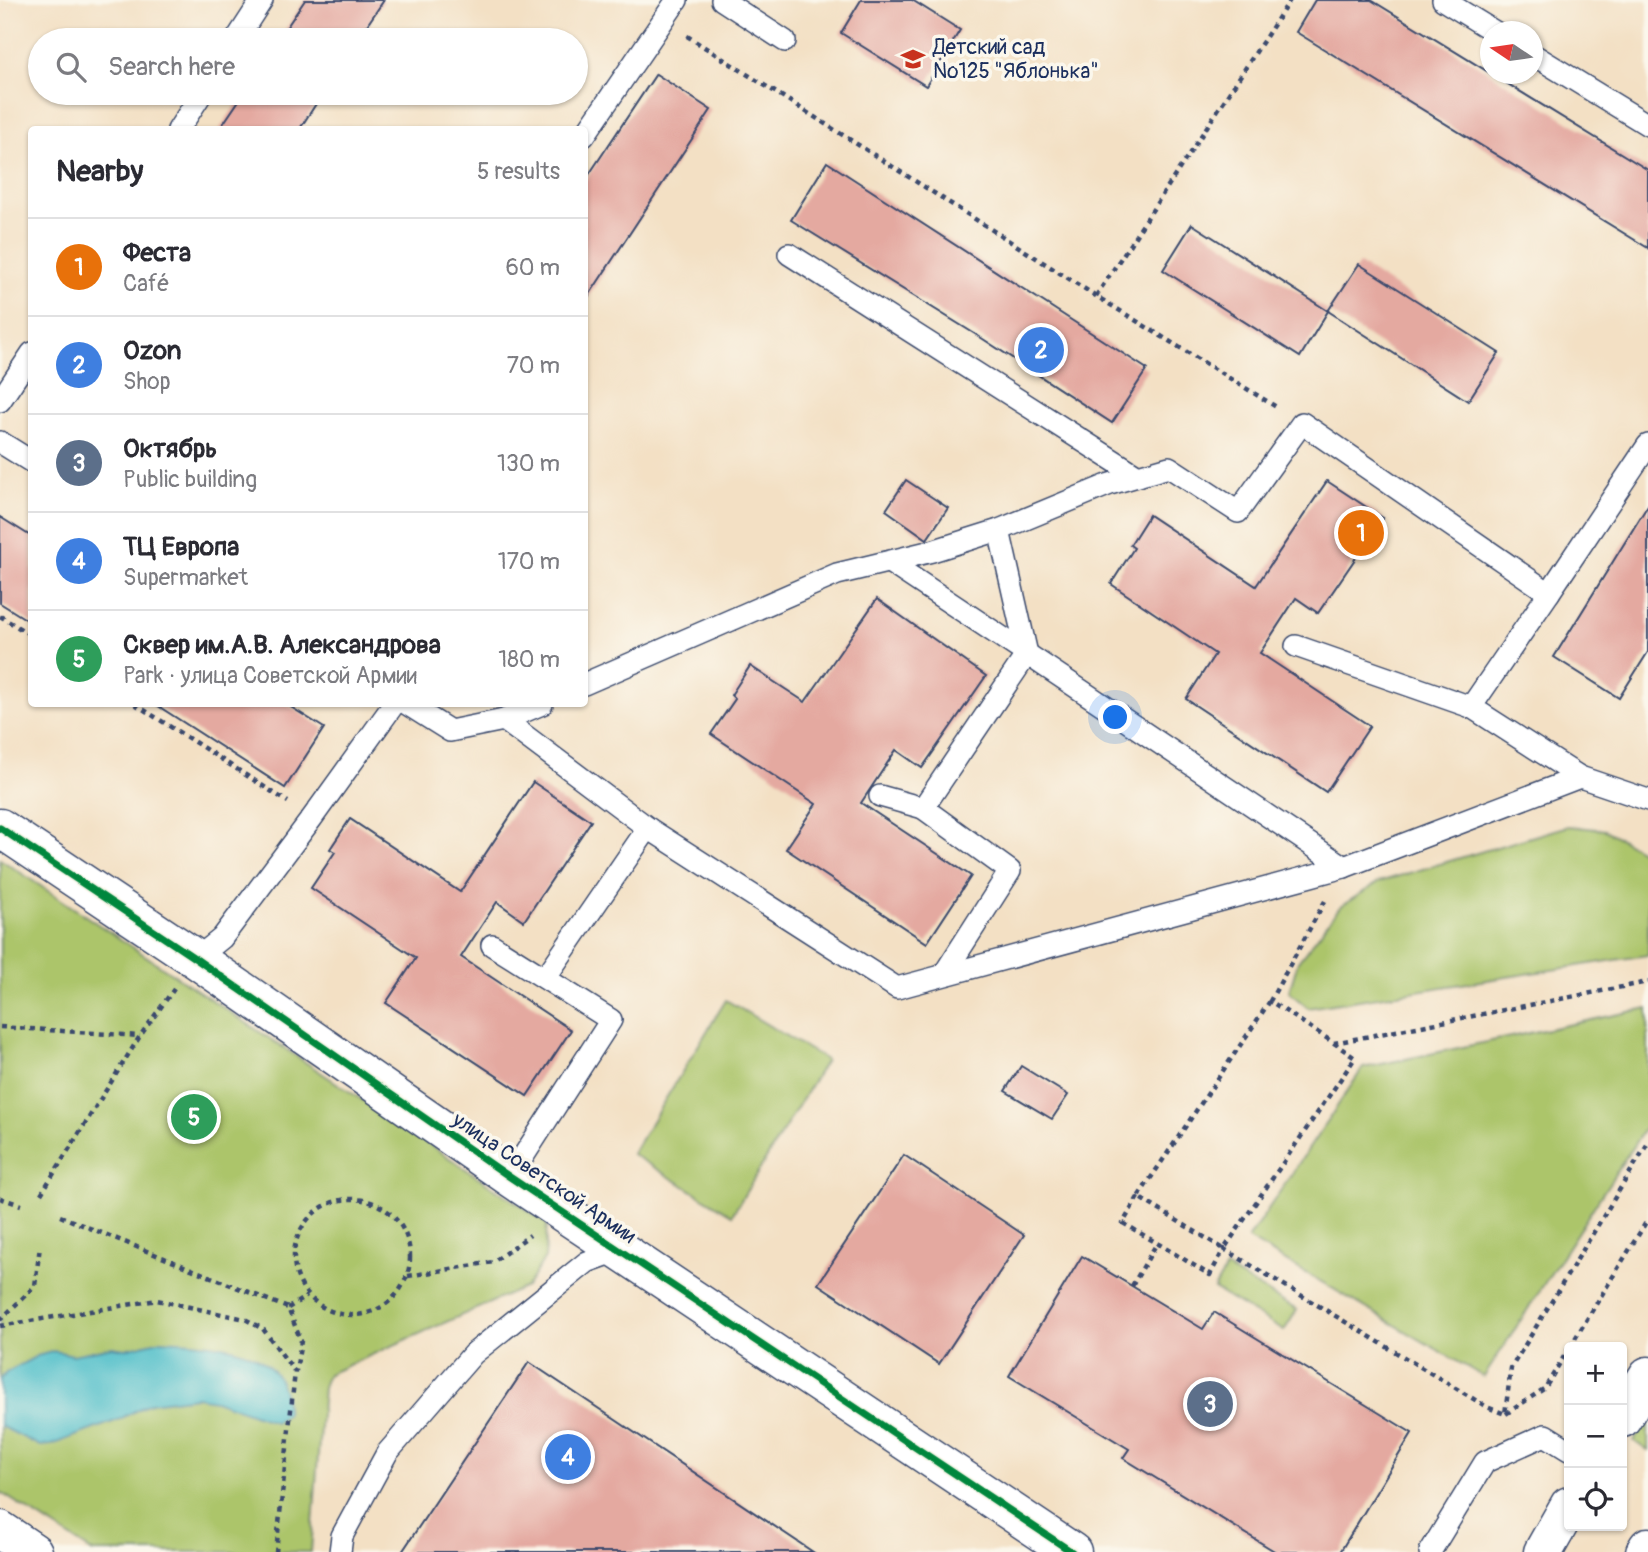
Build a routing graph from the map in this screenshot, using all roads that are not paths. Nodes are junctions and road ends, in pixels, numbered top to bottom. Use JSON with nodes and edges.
{"nodes":[{"id":1,"x":262,"y":0,"type":"edge"},
{"id":2,"x":677,"y":0,"type":"edge"},
{"id":3,"x":722,"y":0,"type":"edge"},
{"id":4,"x":1443,"y":0,"type":"edge"},
{"id":5,"x":1480,"y":23,"type":"edge"},
{"id":6,"x":244,"y":28,"type":"edge"},
{"id":7,"x":785,"y":41,"type":"dead end"},
{"id":8,"x":1543,"y":61,"type":"edge"},
{"id":9,"x":194,"y":105,"type":"edge"},
{"id":10,"x":1648,"y":125,"type":"edge"},
{"id":11,"x":181,"y":126,"type":"edge"},
{"id":12,"x":588,"y":130,"type":"edge"},
{"id":13,"x":789,"y":254,"type":"dead end"},
{"id":14,"x":28,"y":359,"type":"edge"},
{"id":15,"x":0,"y":401,"type":"edge"},
{"id":16,"x":0,"y":442,"type":"edge"},
{"id":17,"x":1648,"y":445,"type":"edge"},
{"id":18,"x":28,"y":460,"type":"edge"},
{"id":19,"x":1138,"y":476,"type":"junction"},
{"id":20,"x":999,"y":530,"type":"junction"},
{"id":21,"x":889,"y":562,"type":"junction"},
{"id":22,"x":1549,"y":593,"type":"junction"},
{"id":23,"x":1296,"y":646,"type":"dead end"},
{"id":24,"x":1027,"y":654,"type":"junction"},
{"id":25,"x":588,"y":682,"type":"edge"},
{"id":26,"x":392,"y":707,"type":"edge"},
{"id":27,"x":412,"y":707,"type":"edge"},
{"id":28,"x":535,"y":707,"type":"edge"},
{"id":29,"x":1471,"y":707,"type":"junction"},
{"id":30,"x":504,"y":720,"type":"junction"},
{"id":31,"x":1580,"y":777,"type":"junction"},
{"id":32,"x":880,"y":796,"type":"dead end"},
{"id":33,"x":1648,"y":799,"type":"edge"},
{"id":34,"x":923,"y":808,"type":"junction"},
{"id":35,"x":0,"y":828,"type":"edge"},
{"id":36,"x":648,"y":828,"type":"junction"},
{"id":37,"x":1344,"y":867,"type":"junction"},
{"id":38,"x":492,"y":945,"type":"dead end"},
{"id":39,"x":196,"y":959,"type":"junction"},
{"id":40,"x":944,"y":974,"type":"junction"},
{"id":41,"x":545,"y":978,"type":"junction"},
{"id":42,"x":510,"y":1177,"type":"junction"},
{"id":43,"x":620,"y":1250,"type":"junction"},
{"id":44,"x":1648,"y":1376,"type":"edge"},
{"id":45,"x":1627,"y":1410,"type":"edge"},
{"id":46,"x":1564,"y":1447,"type":"edge"},
{"id":47,"x":1564,"y":1515,"type":"edge"},
{"id":48,"x":0,"y":1530,"type":"edge"},
{"id":49,"x":1051,"y":1547,"type":"edge"},
{"id":50,"x":1648,"y":1547,"type":"edge"},
{"id":51,"x":33,"y":1552,"type":"edge"},
{"id":52,"x":340,"y":1552,"type":"edge"},
{"id":53,"x":1430,"y":1552,"type":"edge"},
{"id":54,"x":1543,"y":1552,"type":"edge"},
{"id":55,"x":1645,"y":1552,"type":"edge"}],
"edges":[{"from":1,"to":6,"type":"lane"},
{"from":2,"to":12,"type":"lane"},
{"from":3,"to":7,"type":"lane"},
{"from":4,"to":5,"type":"lane"},
{"from":8,"to":10,"type":"lane"},
{"from":9,"to":11,"type":"lane"},
{"from":13,"to":19,"type":"lane"},
{"from":14,"to":15,"type":"lane"},
{"from":16,"to":18,"type":"lane"},
{"from":17,"to":22,"type":"lane"},
{"from":19,"to":20,"type":"lane"},
{"from":19,"to":22,"type":"lane"},
{"from":20,"to":21,"type":"lane"},
{"from":20,"to":24,"type":"lane"},
{"from":21,"to":24,"type":"lane"},
{"from":21,"to":25,"type":"lane"},
{"from":22,"to":29,"type":"lane"},
{"from":23,"to":29,"type":"lane"},
{"from":24,"to":34,"type":"lane"},
{"from":24,"to":37,"type":"lane"},
{"from":26,"to":39,"type":"lane"},
{"from":27,"to":30,"type":"lane"},
{"from":28,"to":30,"type":"lane"},
{"from":29,"to":31,"type":"lane"},
{"from":30,"to":36,"type":"lane"},
{"from":31,"to":33,"type":"lane"},
{"from":31,"to":37,"type":"lane"},
{"from":32,"to":34,"type":"lane"},
{"from":34,"to":40,"type":"lane"},
{"from":35,"to":39,"type":"street","name":"улица Советской Армии"},
{"from":36,"to":40,"type":"lane"},
{"from":36,"to":41,"type":"lane"},
{"from":37,"to":40,"type":"lane"},
{"from":38,"to":41,"type":"lane"},
{"from":39,"to":42,"type":"street","name":"улица Советской Армии"},
{"from":41,"to":42,"type":"lane"},
{"from":42,"to":43,"type":"street","name":"улица Советской Армии"},
{"from":43,"to":49,"type":"street","name":"улица Советской Армии"},
{"from":43,"to":52,"type":"lane"},
{"from":44,"to":45,"type":"street"},
{"from":46,"to":53,"type":"lane"},
{"from":47,"to":54,"type":"street"},
{"from":48,"to":51,"type":"street"},
{"from":50,"to":55,"type":"street"}]}
